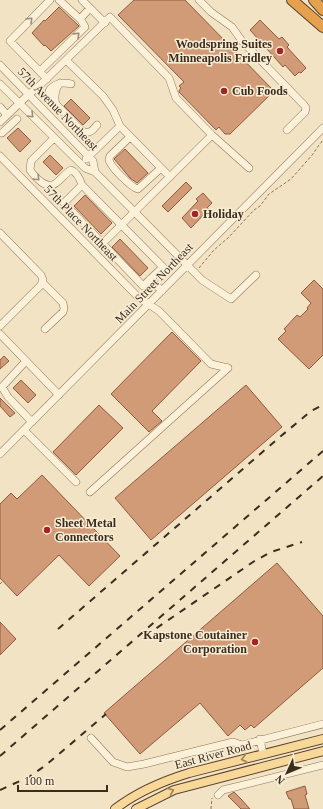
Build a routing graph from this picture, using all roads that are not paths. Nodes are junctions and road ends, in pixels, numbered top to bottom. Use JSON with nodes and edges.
{"nodes":[{"id":1,"x":50,"y":0,"type":"edge"},
{"id":2,"x":59,"y":0,"type":"edge"},
{"id":3,"x":82,"y":0,"type":"edge"},
{"id":4,"x":199,"y":0,"type":"edge"},
{"id":5,"x":287,"y":0,"type":"edge"},
{"id":6,"x":292,"y":0,"type":"edge"},
{"id":7,"x":314,"y":0,"type":"edge"},
{"id":8,"x":90,"y":8,"type":"junction"},
{"id":9,"x":323,"y":10,"type":"edge"},
{"id":10,"x":310,"y":16,"type":"junction"},
{"id":11,"x":80,"y":19,"type":"junction"},
{"id":12,"x":104,"y":23,"type":"junction"},
{"id":13,"x":323,"y":27,"type":"edge"},
{"id":14,"x":66,"y":60,"type":"junction"},
{"id":15,"x":49,"y":62,"type":"junction"},
{"id":16,"x":0,"y":65,"type":"edge"},
{"id":17,"x":57,"y":69,"type":"junction"},
{"id":18,"x":40,"y":71,"type":"junction"},
{"id":19,"x":47,"y":79,"type":"junction"},
{"id":20,"x":0,"y":84,"type":"edge"},
{"id":21,"x":71,"y":84,"type":"dead end"},
{"id":22,"x":28,"y":94,"type":"junction"},
{"id":23,"x":19,"y":103,"type":"junction"},
{"id":24,"x":0,"y":108,"type":"edge"},
{"id":25,"x":8,"y":115,"type":"junction"},
{"id":26,"x":17,"y":119,"type":"dead end"},
{"id":27,"x":0,"y":122,"type":"edge"},
{"id":28,"x":97,"y":125,"type":"dead end"},
{"id":29,"x":120,"y":126,"type":"junction"},
{"id":30,"x":323,"y":128,"type":"edge"},
{"id":31,"x":287,"y":130,"type":"dead end"},
{"id":32,"x":2,"y":133,"type":"dead end"},
{"id":33,"x":212,"y":135,"type":"junction"},
{"id":34,"x":130,"y":137,"type":"junction"},
{"id":35,"x":54,"y":138,"type":"junction"},
{"id":36,"x":0,"y":156,"type":"edge"},
{"id":37,"x":88,"y":156,"type":"junction"},
{"id":38,"x":81,"y":164,"type":"junction"},
{"id":39,"x":161,"y":168,"type":"junction"},
{"id":40,"x":248,"y":168,"type":"dead end"},
{"id":41,"x":74,"y":171,"type":"junction"},
{"id":42,"x":96,"y":172,"type":"junction"},
{"id":43,"x":170,"y":178,"type":"junction"},
{"id":44,"x":82,"y":185,"type":"junction"},
{"id":45,"x":135,"y":212,"type":"junction"},
{"id":46,"x":121,"y":226,"type":"junction"},
{"id":47,"x":0,"y":233,"type":"edge"},
{"id":48,"x":103,"y":243,"type":"junction"},
{"id":49,"x":187,"y":265,"type":"junction"},
{"id":50,"x":256,"y":275,"type":"dead end"},
{"id":51,"x":150,"y":279,"type":"junction"},
{"id":52,"x":43,"y":281,"type":"junction"},
{"id":53,"x":162,"y":291,"type":"junction"},
{"id":54,"x":148,"y":305,"type":"junction"},
{"id":55,"x":0,"y":326,"type":"edge"},
{"id":56,"x":45,"y":330,"type":"dead end"},
{"id":57,"x":0,"y":334,"type":"edge"},
{"id":58,"x":26,"y":361,"type":"junction"},
{"id":59,"x":59,"y":395,"type":"junction"},
{"id":60,"x":32,"y":422,"type":"junction"},
{"id":61,"x":24,"y":430,"type":"junction"},
{"id":62,"x":0,"y":454,"type":"edge"},
{"id":63,"x":76,"y":482,"type":"dead end"},
{"id":64,"x":90,"y":492,"type":"dead end"},
{"id":65,"x":323,"y":724,"type":"edge"},
{"id":66,"x":91,"y":738,"type":"dead end"},
{"id":67,"x":260,"y":739,"type":"junction"},
{"id":68,"x":323,"y":739,"type":"edge"},
{"id":69,"x":323,"y":751,"type":"edge"},
{"id":70,"x":263,"y":754,"type":"junction"},
{"id":71,"x":323,"y":765,"type":"edge"},
{"id":72,"x":218,"y":795,"type":"dead end"},
{"id":73,"x":140,"y":808,"type":"edge"},
{"id":74,"x":115,"y":809,"type":"edge"}],
"edges":[{"from":18,"to":1,"type":"street","one_way":true},
{"from":2,"to":11,"type":"street"},
{"from":3,"to":8,"type":"street"},
{"from":4,"to":31,"type":"street"},
{"from":5,"to":10,"type":"highway"},
{"from":6,"to":10,"type":"highway"},
{"from":7,"to":9,"type":"highway"},
{"from":8,"to":11,"type":"street"},
{"from":8,"to":12,"type":"street"},
{"from":10,"to":13,"type":"highway"},
{"from":15,"to":11,"type":"street","one_way":true},
{"from":12,"to":14,"type":"street"},
{"from":12,"to":33,"type":"street"},
{"from":14,"to":17,"type":"street"},
{"from":14,"to":29,"type":"street"},
{"from":15,"to":17,"type":"street"},
{"from":15,"to":18,"type":"street"},
{"from":16,"to":22,"type":"street","name":"57th Avenue Northeast"},
{"from":17,"to":19,"type":"street"},
{"from":18,"to":19,"type":"street"},
{"from":19,"to":22,"type":"street"},
{"from":20,"to":23,"type":"street","name":"57th Avenue Northeast"},
{"from":21,"to":28,"type":"street"},
{"from":22,"to":23,"type":"street"},
{"from":22,"to":37,"type":"street","name":"57th Avenue Northeast"},
{"from":23,"to":25,"type":"street"},
{"from":23,"to":35,"type":"street","name":"57th Avenue Northeast","one_way":true},
{"from":24,"to":25,"type":"street"},
{"from":25,"to":27,"type":"street"},
{"from":26,"to":32,"type":"street"},
{"from":29,"to":34,"type":"street"},
{"from":29,"to":37,"type":"street"},
{"from":30,"to":49,"type":"street","name":"Main Street Northeast"},
{"from":33,"to":40,"type":"street"},
{"from":33,"to":43,"type":"street"},
{"from":34,"to":39,"type":"street"},
{"from":34,"to":39,"type":"street"},
{"from":35,"to":38,"type":"street","name":"57th Avenue Northeast"},
{"from":35,"to":41,"type":"street","one_way":true},
{"from":36,"to":54,"type":"street","name":"57th Place Northeast"},
{"from":37,"to":38,"type":"street"},
{"from":37,"to":42,"type":"street","name":"57th Avenue Northeast"},
{"from":38,"to":41,"type":"street"},
{"from":38,"to":42,"type":"street","name":"57th Avenue Northeast"},
{"from":39,"to":43,"type":"street"},
{"from":41,"to":44,"type":"street"},
{"from":42,"to":45,"type":"street","name":"57th Avenue Northeast"},
{"from":43,"to":45,"type":"street"},
{"from":44,"to":46,"type":"street"},
{"from":44,"to":48,"type":"street"},
{"from":45,"to":46,"type":"street"},
{"from":45,"to":49,"type":"street","name":"57th Avenue Northeast"},
{"from":46,"to":48,"type":"street"},
{"from":46,"to":51,"type":"street"},
{"from":47,"to":52,"type":"street"},
{"from":48,"to":51,"type":"street"},
{"from":49,"to":50,"type":"street","name":"57th Avenue Northeast"},
{"from":49,"to":53,"type":"street","name":"Main Street Northeast"},
{"from":51,"to":53,"type":"street"},
{"from":52,"to":55,"type":"street"},
{"from":52,"to":56,"type":"street"},
{"from":53,"to":54,"type":"street","name":"Main Street Northeast"},
{"from":54,"to":59,"type":"street","name":"Main Street Northeast"},
{"from":54,"to":64,"type":"street","name":"57th Place Northeast"},
{"from":57,"to":58,"type":"street"},
{"from":58,"to":59,"type":"street"},
{"from":58,"to":60,"type":"street"},
{"from":59,"to":60,"type":"street","name":"Main Street Northeast"},
{"from":60,"to":61,"type":"street","name":"Main Street Northeast"},
{"from":61,"to":62,"type":"street","name":"Main Street Northeast"},
{"from":61,"to":63,"type":"street"},
{"from":65,"to":67,"type":"street"},
{"from":66,"to":67,"type":"street"},
{"from":67,"to":70,"type":"street"},
{"from":68,"to":70,"type":"main road","name":"East River Road"},
{"from":73,"to":69,"type":"main road","name":"East River Road","one_way":true},
{"from":70,"to":74,"type":"main road","name":"East River Road","one_way":true},
{"from":71,"to":72,"type":"street"}]}
